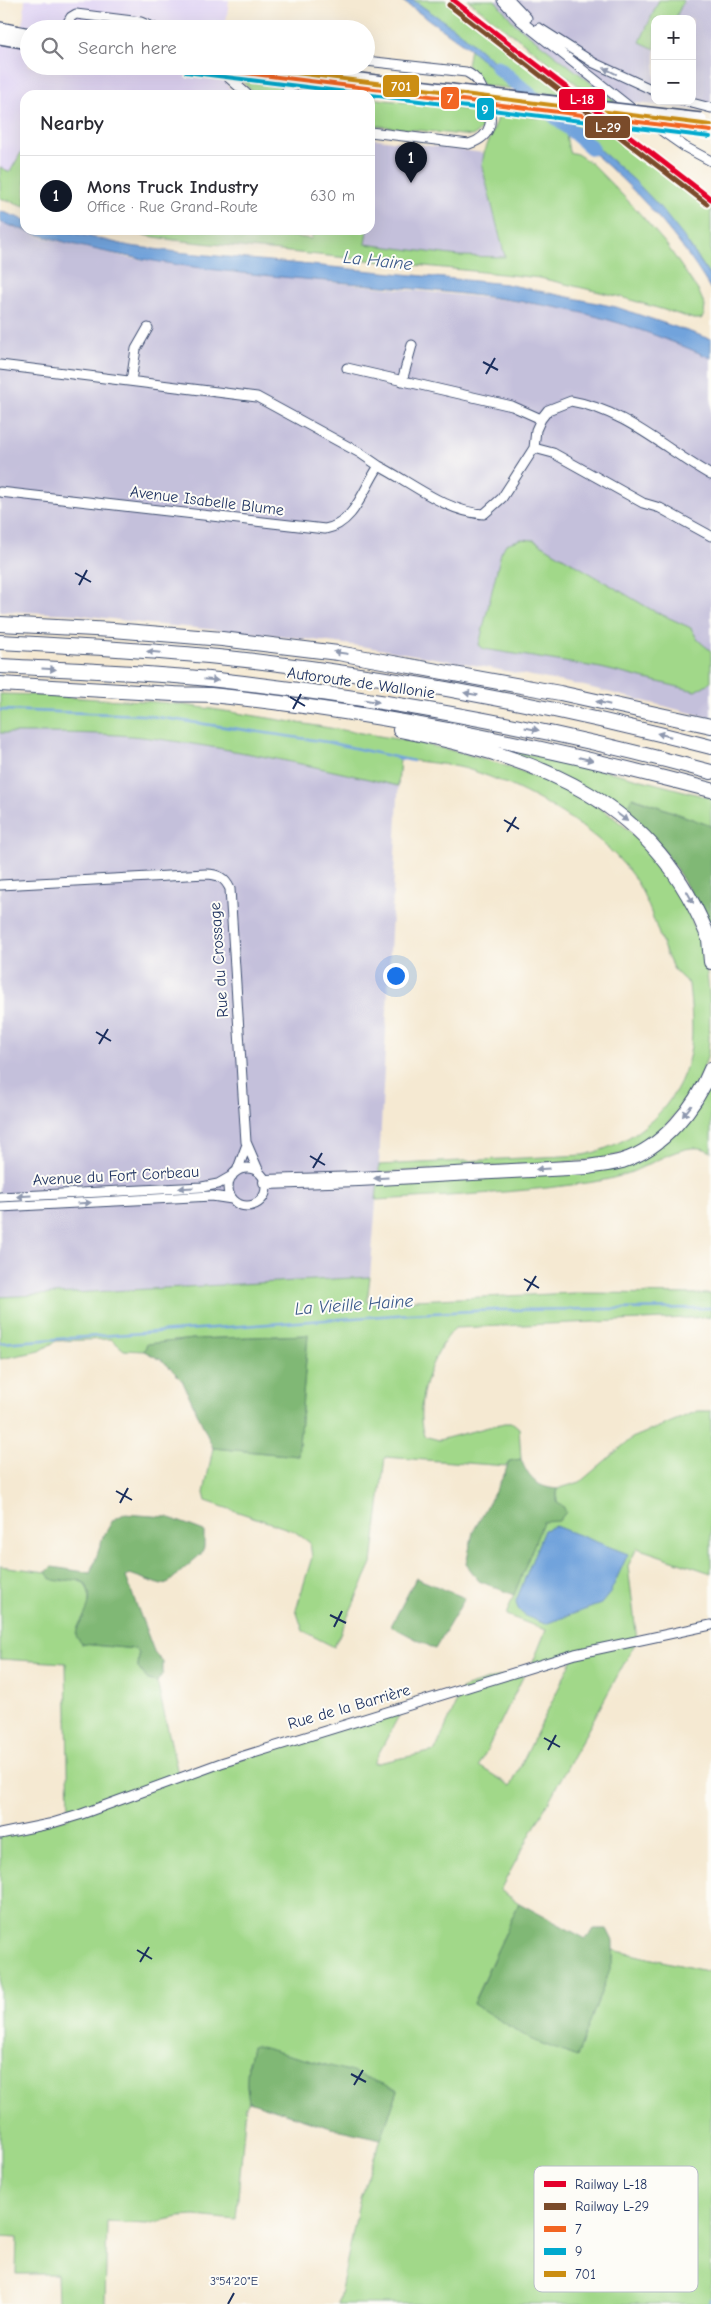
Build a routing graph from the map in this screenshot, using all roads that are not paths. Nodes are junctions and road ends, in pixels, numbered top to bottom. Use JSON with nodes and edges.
{"nodes":[{"id":1,"x":502,"y":0,"type":"edge"},
{"id":2,"x":510,"y":0,"type":"edge"},
{"id":3,"x":69,"y":20,"type":"edge"},
{"id":4,"x":125,"y":20,"type":"edge"},
{"id":5,"x":0,"y":28,"type":"edge"},
{"id":6,"x":20,"y":32,"type":"edge"},
{"id":7,"x":0,"y":38,"type":"edge"},
{"id":8,"x":20,"y":41,"type":"edge"},
{"id":9,"x":375,"y":62,"type":"edge"},
{"id":10,"x":226,"y":75,"type":"edge"},
{"id":11,"x":251,"y":75,"type":"edge"},
{"id":12,"x":314,"y":75,"type":"edge"},
{"id":13,"x":310,"y":83,"type":"junction"},
{"id":14,"x":651,"y":89,"type":"edge"},
{"id":15,"x":242,"y":90,"type":"edge"},
{"id":16,"x":289,"y":90,"type":"edge"},
{"id":17,"x":451,"y":95,"type":"junction"},
{"id":18,"x":696,"y":104,"type":"edge"},
{"id":19,"x":711,"y":108,"type":"edge"},
{"id":20,"x":706,"y":125,"type":"edge"},
{"id":21,"x":375,"y":133,"type":"edge"},
{"id":22,"x":711,"y":161,"type":"edge"},
{"id":23,"x":148,"y":328,"type":"dead end"},
{"id":24,"x":412,"y":345,"type":"dead end"},
{"id":25,"x":0,"y":365,"type":"edge"},
{"id":26,"x":347,"y":368,"type":"dead end"},
{"id":27,"x":131,"y":381,"type":"junction"},
{"id":28,"x":402,"y":381,"type":"junction"},
{"id":29,"x":541,"y":418,"type":"junction"},
{"id":30,"x":534,"y":448,"type":"junction"},
{"id":31,"x":380,"y":466,"type":"junction"},
{"id":32,"x":711,"y":475,"type":"edge"},
{"id":33,"x":0,"y":492,"type":"edge"},
{"id":34,"x":711,"y":536,"type":"edge"},
{"id":35,"x":0,"y":624,"type":"edge"},
{"id":36,"x":0,"y":642,"type":"edge"},
{"id":37,"x":0,"y":666,"type":"edge"},
{"id":38,"x":0,"y":684,"type":"edge"},
{"id":39,"x":175,"y":694,"type":"junction"},
{"id":40,"x":668,"y":718,"type":"junction"},
{"id":41,"x":711,"y":726,"type":"edge"},
{"id":42,"x":711,"y":732,"type":"edge"},
{"id":43,"x":711,"y":747,"type":"edge"},
{"id":44,"x":711,"y":772,"type":"edge"},
{"id":45,"x":711,"y":790,"type":"edge"},
{"id":46,"x":0,"y":885,"type":"edge"},
{"id":47,"x":710,"y":941,"type":"edge"},
{"id":48,"x":711,"y":962,"type":"edge"},
{"id":49,"x":711,"y":1069,"type":"edge"},
{"id":50,"x":246,"y":1146,"type":"junction"},
{"id":51,"x":235,"y":1174,"type":"junction"},
{"id":52,"x":263,"y":1177,"type":"junction"},
{"id":53,"x":0,"y":1197,"type":"edge"},
{"id":54,"x":232,"y":1199,"type":"junction"},
{"id":55,"x":0,"y":1207,"type":"edge"},
{"id":56,"x":711,"y":1625,"type":"edge"},
{"id":57,"x":0,"y":1834,"type":"edge"}],
"edges":[{"from":1,"to":22,"type":"street"},
{"from":14,"to":2,"type":"street","one_way":true},
{"from":3,"to":4,"type":"street"},
{"from":5,"to":6,"type":"main road"},
{"from":7,"to":8,"type":"main road"},
{"from":9,"to":21,"type":"street"},
{"from":10,"to":15,"type":"street"},
{"from":11,"to":13,"type":"main road"},
{"from":12,"to":17,"type":"main road"},
{"from":13,"to":16,"type":"street"},
{"from":13,"to":17,"type":"main road"},
{"from":17,"to":20,"type":"main road","bridge":true},
{"from":18,"to":19,"type":"street"},
{"from":23,"to":27,"type":"street"},
{"from":24,"to":28,"type":"street"},
{"from":25,"to":27,"type":"street"},
{"from":26,"to":28,"type":"street"},
{"from":27,"to":31,"type":"street"},
{"from":28,"to":29,"type":"street"},
{"from":29,"to":30,"type":"street"},
{"from":29,"to":32,"type":"street"},
{"from":30,"to":31,"type":"street"},
{"from":30,"to":34,"type":"street"},
{"from":31,"to":33,"type":"street","name":"Avenue Isabelle Blume"},
{"from":40,"to":35,"type":"highway","one_way":true},
{"from":43,"to":36,"type":"highway","name":"Autoroute de Wallonie","one_way":true},
{"from":37,"to":44,"type":"highway","name":"Autoroute de Wallonie","one_way":true},
{"from":38,"to":39,"type":"highway"},
{"from":39,"to":45,"type":"highway","one_way":true},
{"from":39,"to":47,"type":"highway","one_way":true},
{"from":40,"to":41,"type":"highway"},
{"from":40,"to":42,"type":"highway"},
{"from":46,"to":50,"type":"street","name":"Rue du Crossage"},
{"from":47,"to":48,"type":"highway"},
{"from":49,"to":52,"type":"highway","one_way":true},
{"from":50,"to":51,"type":"street"},
{"from":50,"to":52,"type":"street"},
{"from":51,"to":52,"type":"street"},
{"from":51,"to":53,"type":"street","name":"Avenue du Fort Corbeau","one_way":true},
{"from":51,"to":54,"type":"street"},
{"from":52,"to":54,"type":"street"},
{"from":55,"to":54,"type":"street","name":"Avenue du Fort Corbeau","one_way":true},
{"from":56,"to":57,"type":"street","name":"Rue de la Barrière"}]}
